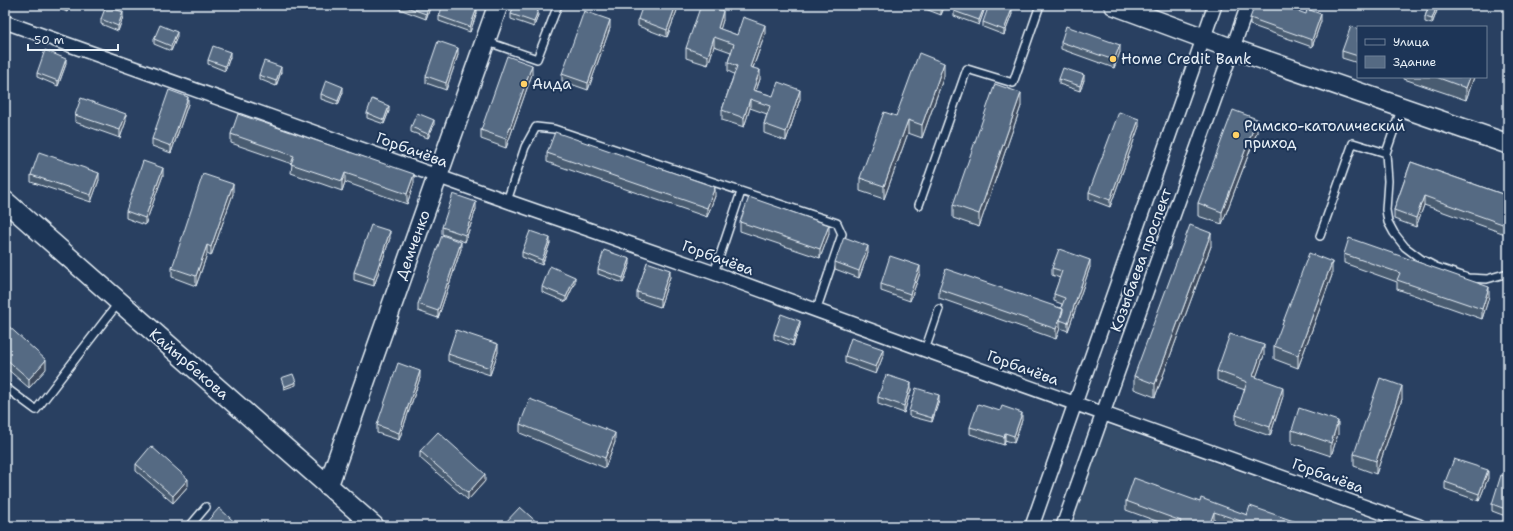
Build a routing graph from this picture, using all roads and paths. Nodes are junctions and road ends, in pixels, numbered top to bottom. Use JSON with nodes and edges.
{"nodes":[{"id":1,"x":498,"y":5,"type":"edge"},
{"id":2,"x":558,"y":5,"type":"edge"},
{"id":3,"x":1040,"y":5,"type":"edge"},
{"id":4,"x":1114,"y":5,"type":"edge"},
{"id":5,"x":1215,"y":5,"type":"edge"},
{"id":6,"x":1248,"y":5,"type":"edge"},
{"id":7,"x":5,"y":22,"type":"edge"},
{"id":8,"x":1203,"y":37,"type":"junction"},
{"id":9,"x":485,"y":41,"type":"junction"},
{"id":10,"x":1233,"y":48,"type":"junction"},
{"id":11,"x":1402,"y":107,"type":"junction"},
{"id":12,"x":1508,"y":144,"type":"edge"},
{"id":13,"x":1386,"y":153,"type":"junction"},
{"id":14,"x":438,"y":176,"type":"junction"},
{"id":15,"x":741,"y":192,"type":"junction"},
{"id":16,"x":5,"y":201,"type":"edge"},
{"id":17,"x":507,"y":201,"type":"junction"},
{"id":18,"x":919,"y":205,"type":"dead end"},
{"id":19,"x":1320,"y":236,"type":"dead end"},
{"id":20,"x":714,"y":273,"type":"junction"},
{"id":21,"x":1508,"y":273,"type":"edge"},
{"id":22,"x":119,"y":302,"type":"junction"},
{"id":23,"x":940,"y":309,"type":"dead end"},
{"id":24,"x":816,"y":311,"type":"junction"},
{"id":25,"x":925,"y":350,"type":"junction"},
{"id":26,"x":5,"y":386,"type":"edge"},
{"id":27,"x":1075,"y":404,"type":"junction"},
{"id":28,"x":1103,"y":413,"type":"junction"},
{"id":29,"x":328,"y":486,"type":"junction"},
{"id":30,"x":206,"y":507,"type":"dead end"},
{"id":31,"x":190,"y":526,"type":"edge"},
{"id":32,"x":374,"y":526,"type":"edge"},
{"id":33,"x":1032,"y":526,"type":"edge"},
{"id":34,"x":1063,"y":526,"type":"edge"},
{"id":35,"x":1419,"y":526,"type":"edge"}],
"edges":[{"from":1,"to":9,"type":"street","name":"Демченко"},
{"from":2,"to":9,"type":"lane"},
{"from":3,"to":18,"type":"lane"},
{"from":4,"to":8,"type":"street"},
{"from":5,"to":8,"type":"street","name":"Козыбаева проспект"},
{"from":6,"to":10,"type":"street","name":"Козыбаева проспект"},
{"from":7,"to":14,"type":"street","name":"Горбачёва"},
{"from":8,"to":10,"type":"street"},
{"from":8,"to":27,"type":"street","name":"Козыбаева проспект"},
{"from":9,"to":14,"type":"street","name":"Демченко"},
{"from":10,"to":11,"type":"street"},
{"from":10,"to":28,"type":"street","name":"Козыбаева проспект"},
{"from":11,"to":12,"type":"street"},
{"from":11,"to":13,"type":"lane"},
{"from":13,"to":19,"type":"lane"},
{"from":13,"to":21,"type":"lane"},
{"from":14,"to":17,"type":"street","name":"Горбачёва"},
{"from":14,"to":29,"type":"street","name":"Демченко"},
{"from":15,"to":17,"type":"lane"},
{"from":15,"to":20,"type":"lane"},
{"from":15,"to":24,"type":"lane"},
{"from":16,"to":22,"type":"street","name":"Кайырбекова"},
{"from":17,"to":20,"type":"street","name":"Горбачёва"},
{"from":20,"to":24,"type":"street","name":"Горбачёва"},
{"from":22,"to":26,"type":"lane"},
{"from":22,"to":29,"type":"street","name":"Кайырбекова"},
{"from":23,"to":25,"type":"lane"},
{"from":24,"to":25,"type":"street","name":"Горбачёва"},
{"from":25,"to":27,"type":"street","name":"Горбачёва"},
{"from":27,"to":28,"type":"street","name":"Горбачёва"},
{"from":27,"to":33,"type":"street","name":"Козыбаева проспект"},
{"from":28,"to":34,"type":"street","name":"Козыбаева проспект"},
{"from":28,"to":35,"type":"street","name":"Горбачёва"},
{"from":29,"to":32,"type":"street","name":"Кайырбекова"},
{"from":30,"to":31,"type":"lane"}]}
